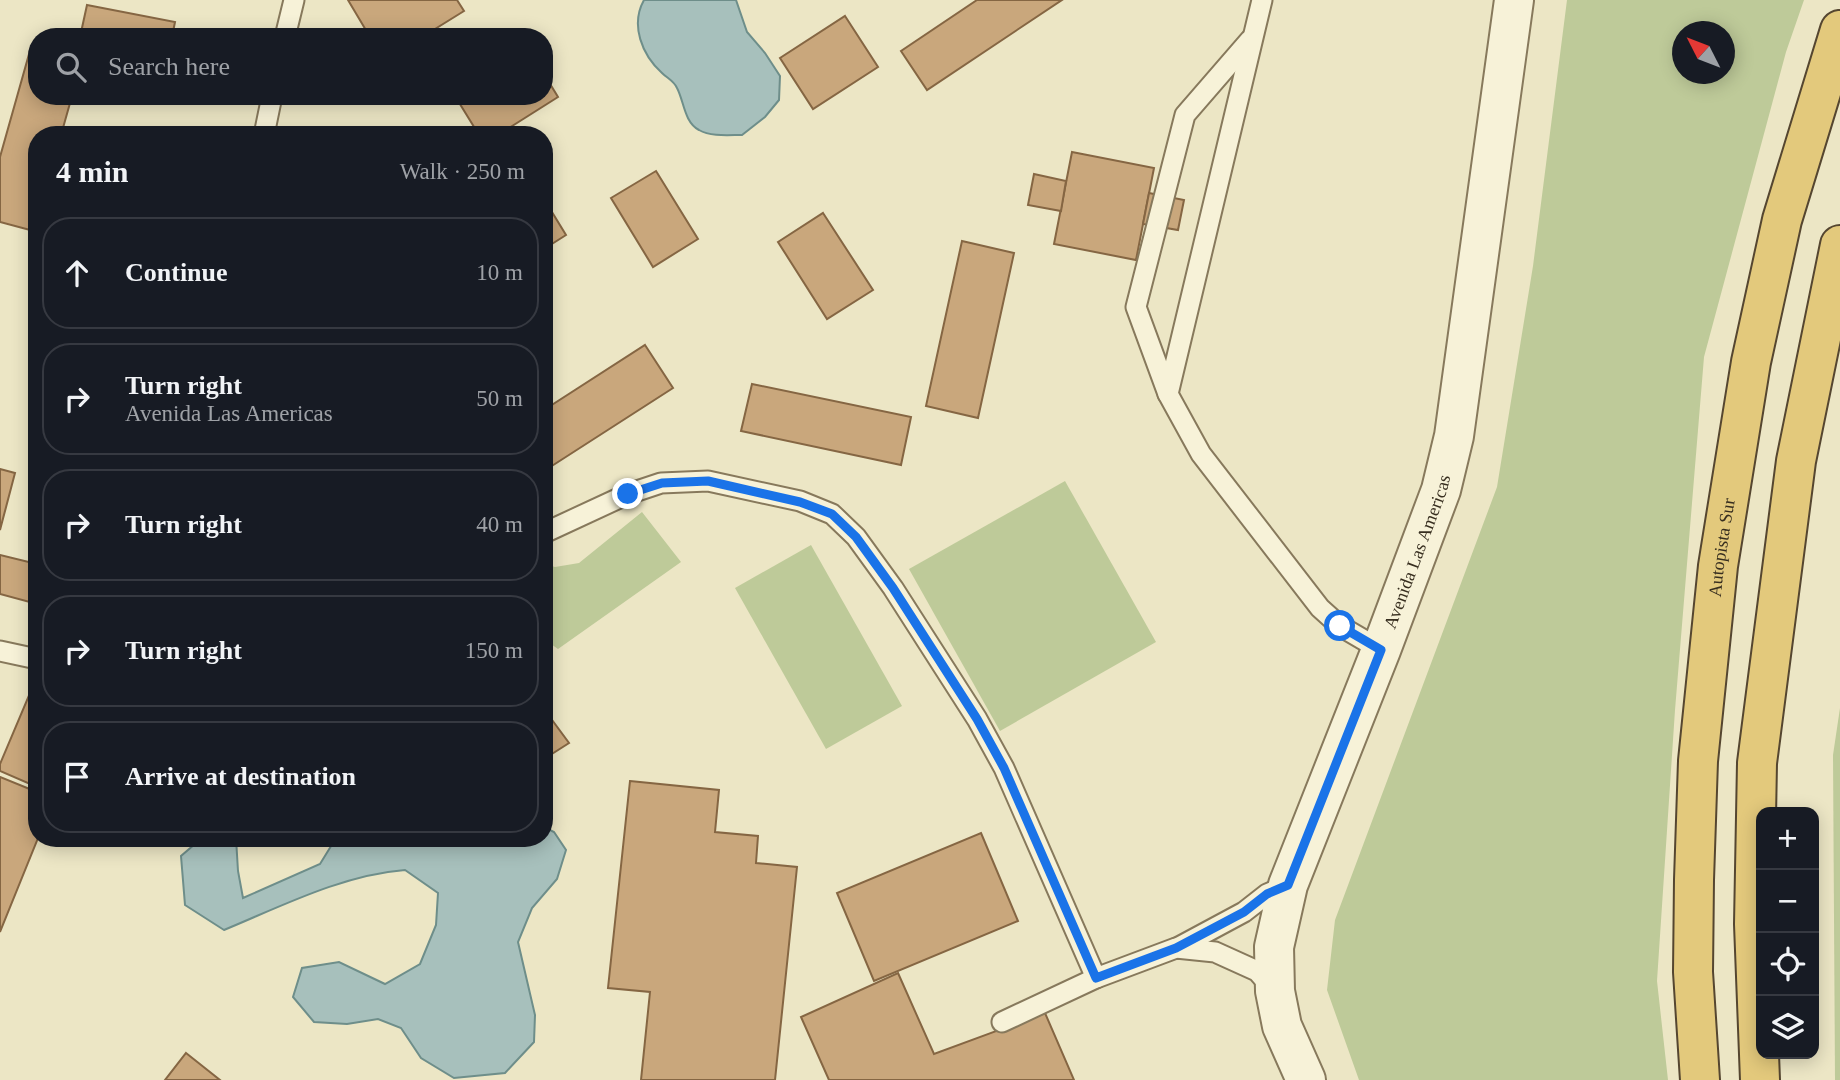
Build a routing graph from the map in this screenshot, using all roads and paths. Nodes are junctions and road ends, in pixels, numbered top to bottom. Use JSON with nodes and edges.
{"nodes":[{"id":1,"x":294,"y":0,"type":"edge"},
{"id":2,"x":1262,"y":0,"type":"edge"},
{"id":3,"x":1514,"y":0,"type":"edge"},
{"id":4,"x":287,"y":28,"type":"edge"},
{"id":5,"x":1840,"y":30,"type":"edge"},
{"id":6,"x":1253,"y":37,"type":"junction"},
{"id":7,"x":270,"y":105,"type":"edge"},
{"id":8,"x":266,"y":126,"type":"edge"},
{"id":9,"x":1840,"y":245,"type":"edge"},
{"id":10,"x":1168,"y":394,"type":"junction"},
{"id":11,"x":553,"y":529,"type":"edge"},
{"id":12,"x":1381,"y":650,"type":"junction"},
{"id":13,"x":0,"y":651,"type":"edge"},
{"id":14,"x":28,"y":657,"type":"edge"},
{"id":15,"x":1288,"y":885,"type":"junction"},
{"id":16,"x":1176,"y":948,"type":"junction"},
{"id":17,"x":1096,"y":978,"type":"junction"},
{"id":18,"x":1275,"y":991,"type":"junction"},
{"id":19,"x":1002,"y":1022,"type":"dead end"},
{"id":20,"x":1306,"y":1080,"type":"edge"},
{"id":21,"x":1700,"y":1080,"type":"edge"},
{"id":22,"x":1760,"y":1080,"type":"edge"}],
"edges":[{"from":1,"to":4,"type":"lane"},
{"from":2,"to":6,"type":"lane"},
{"from":3,"to":12,"type":"street","name":"Avenida Las Americas"},
{"from":5,"to":21,"type":"highway","name":"Autopista Sur"},
{"from":6,"to":10,"type":"lane"},
{"from":6,"to":10,"type":"lane"},
{"from":7,"to":8,"type":"lane"},
{"from":9,"to":22,"type":"highway"},
{"from":10,"to":12,"type":"lane"},
{"from":11,"to":17,"type":"lane"},
{"from":12,"to":15,"type":"street","name":"Avenida Las Americas"},
{"from":13,"to":14,"type":"lane"},
{"from":15,"to":16,"type":"lane"},
{"from":15,"to":18,"type":"street","name":"Avenida Las Americas"},
{"from":16,"to":17,"type":"lane"},
{"from":16,"to":18,"type":"lane"},
{"from":17,"to":19,"type":"lane"},
{"from":18,"to":20,"type":"street","name":"Avenida Las Americas"}]}
